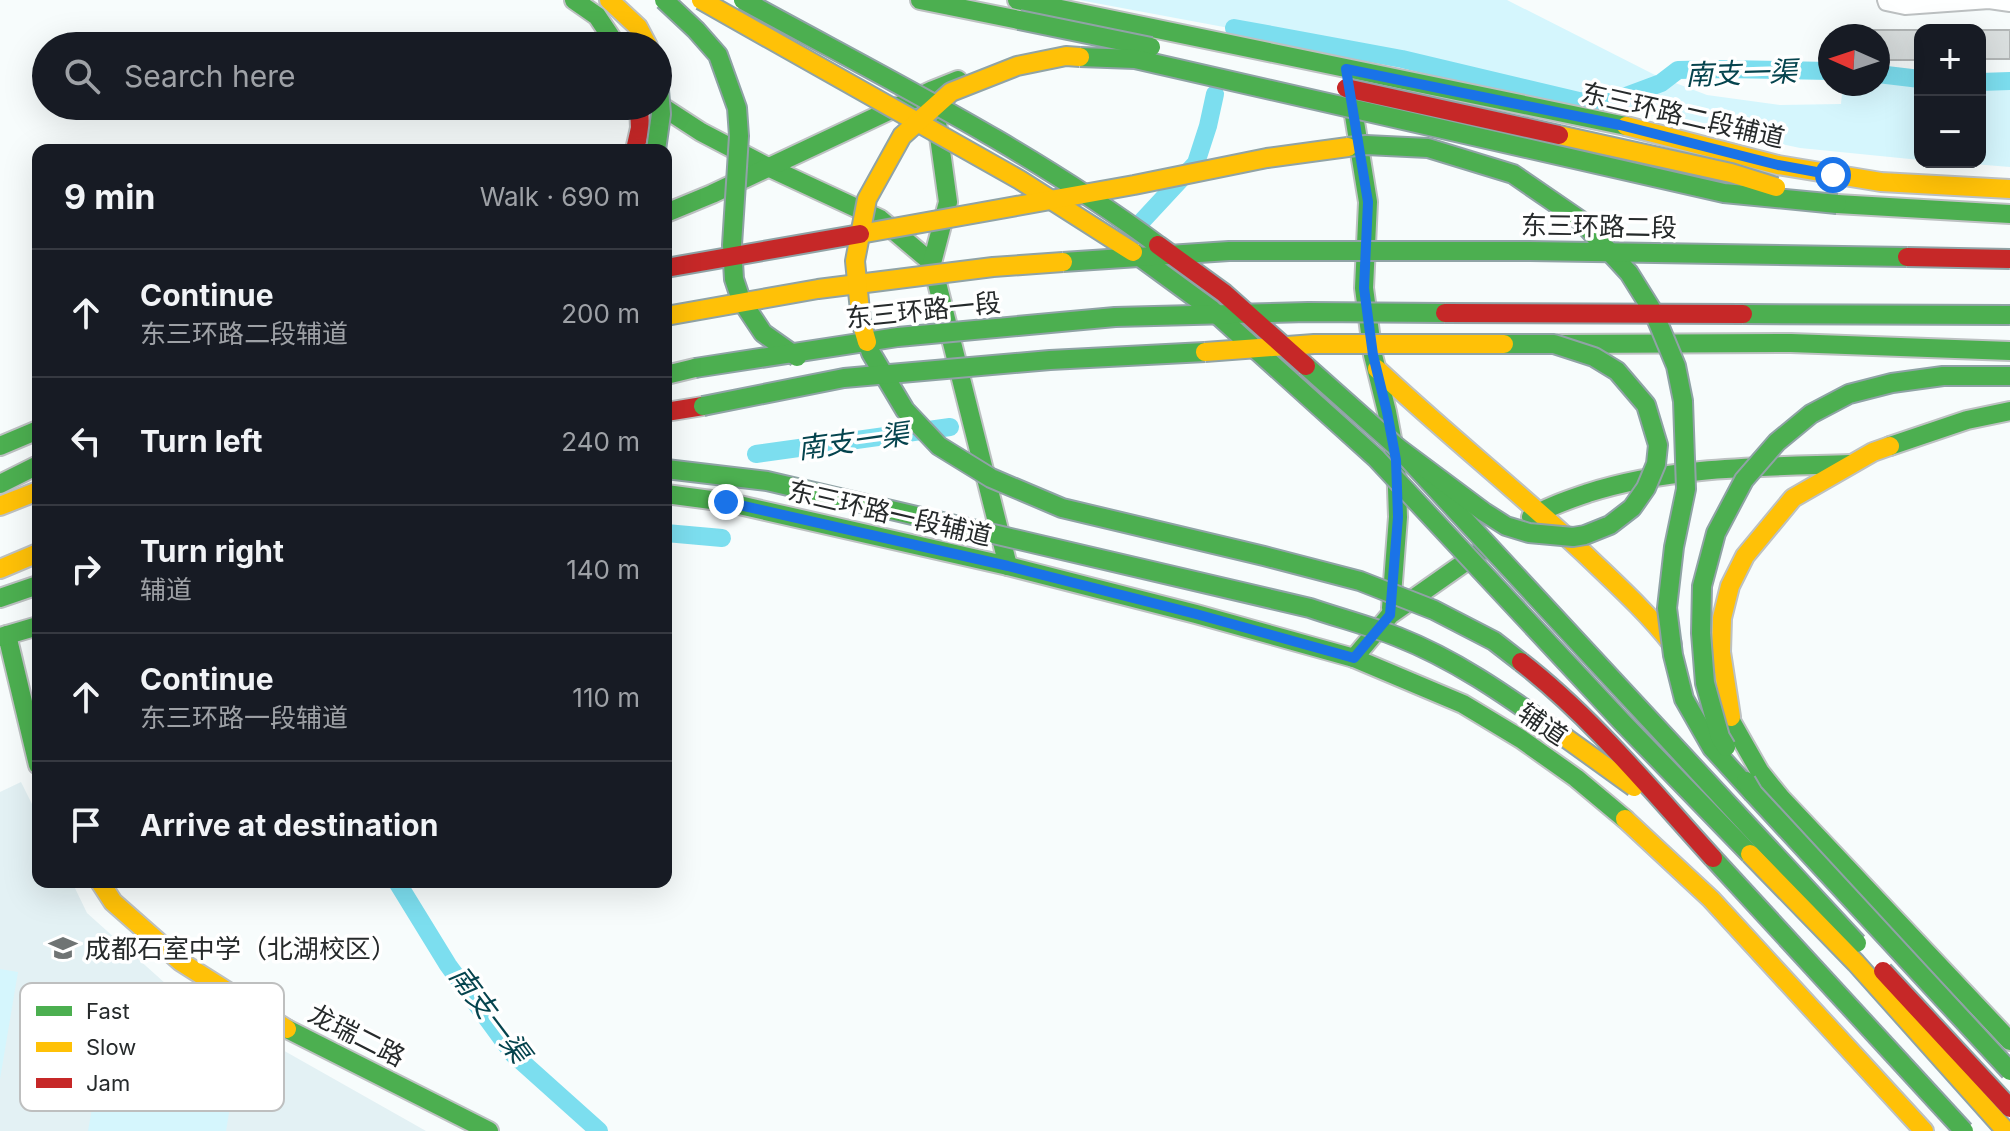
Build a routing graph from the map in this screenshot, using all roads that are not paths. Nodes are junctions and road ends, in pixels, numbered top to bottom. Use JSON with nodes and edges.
{"nodes":[{"id":1,"x":574,"y":0,"type":"edge"},
{"id":2,"x":609,"y":0,"type":"edge"},
{"id":3,"x":664,"y":0,"type":"edge"},
{"id":4,"x":701,"y":0,"type":"edge"},
{"id":5,"x":743,"y":0,"type":"edge"},
{"id":6,"x":920,"y":0,"type":"edge"},
{"id":7,"x":1017,"y":0,"type":"edge"},
{"id":8,"x":1885,"y":0,"type":"edge"},
{"id":9,"x":1989,"y":0,"type":"edge"},
{"id":10,"x":2010,"y":4,"type":"edge"},
{"id":11,"x":1129,"y":23,"type":"junction"},
{"id":12,"x":608,"y":32,"type":"edge"},
{"id":13,"x":641,"y":32,"type":"edge"},
{"id":14,"x":1346,"y":69,"type":"junction"},
{"id":15,"x":1268,"y":71,"type":"dead end"},
{"id":16,"x":1330,"y":85,"type":"dead end"},
{"id":17,"x":933,"y":90,"type":"junction"},
{"id":18,"x":672,"y":113,"type":"edge"},
{"id":19,"x":640,"y":120,"type":"edge"},
{"id":20,"x":661,"y":120,"type":"edge"},
{"id":21,"x":636,"y":144,"type":"edge"},
{"id":22,"x":658,"y":144,"type":"edge"},
{"id":23,"x":768,"y":167,"type":"junction"},
{"id":24,"x":2010,"y":189,"type":"edge"},
{"id":25,"x":1837,"y":204,"type":"junction"},
{"id":26,"x":672,"y":211,"type":"edge"},
{"id":27,"x":2010,"y":214,"type":"edge"},
{"id":28,"x":1188,"y":254,"type":"joint"},
{"id":29,"x":2010,"y":259,"type":"edge"},
{"id":30,"x":932,"y":263,"type":"junction"},
{"id":31,"x":672,"y":267,"type":"edge"},
{"id":32,"x":672,"y":315,"type":"edge"},
{"id":33,"x":2010,"y":315,"type":"edge"},
{"id":34,"x":1554,"y":344,"type":"junction"},
{"id":35,"x":2010,"y":351,"type":"edge"},
{"id":36,"x":1377,"y":369,"type":"junction"},
{"id":37,"x":672,"y":374,"type":"edge"},
{"id":38,"x":2010,"y":376,"type":"edge"},
{"id":39,"x":844,"y":378,"type":"junction"},
{"id":40,"x":672,"y":411,"type":"edge"},
{"id":41,"x":2010,"y":411,"type":"edge"},
{"id":42,"x":32,"y":433,"type":"edge"},
{"id":43,"x":0,"y":446,"type":"edge"},
{"id":44,"x":1397,"y":447,"type":"junction"},
{"id":45,"x":1850,"y":464,"type":"junction"},
{"id":46,"x":32,"y":468,"type":"edge"},
{"id":47,"x":672,"y":470,"type":"edge"},
{"id":48,"x":0,"y":484,"type":"edge"},
{"id":49,"x":32,"y":493,"type":"edge"},
{"id":50,"x":672,"y":495,"type":"edge"},
{"id":51,"x":0,"y":506,"type":"edge"},
{"id":52,"x":1539,"y":511,"type":"junction"},
{"id":53,"x":32,"y":556,"type":"edge"},
{"id":54,"x":1008,"y":566,"type":"junction"},
{"id":55,"x":0,"y":569,"type":"edge"},
{"id":56,"x":32,"y":587,"type":"edge"},
{"id":57,"x":0,"y":598,"type":"edge"},
{"id":58,"x":32,"y":600,"type":"edge"},
{"id":59,"x":0,"y":607,"type":"edge"},
{"id":60,"x":1390,"y":615,"type":"junction"},
{"id":61,"x":32,"y":628,"type":"edge"},
{"id":62,"x":4,"y":636,"type":"edge"},
{"id":63,"x":1354,"y":658,"type":"junction"},
{"id":64,"x":1731,"y":721,"type":"junction"},
{"id":65,"x":32,"y":742,"type":"edge"},
{"id":66,"x":1753,"y":793,"type":"junction"},
{"id":67,"x":1675,"y":816,"type":"junction"},
{"id":68,"x":104,"y":888,"type":"edge"},
{"id":69,"x":214,"y":983,"type":"edge"},
{"id":70,"x":284,"y":1027,"type":"edge"},
{"id":71,"x":2010,"y":1041,"type":"edge"},
{"id":72,"x":2010,"y":1071,"type":"edge"},
{"id":73,"x":2010,"y":1108,"type":"edge"},
{"id":74,"x":489,"y":1131,"type":"edge"},
{"id":75,"x":1924,"y":1131,"type":"edge"},
{"id":76,"x":1964,"y":1131,"type":"edge"},
{"id":77,"x":2006,"y":1131,"type":"edge"}],
"edges":[{"from":1,"to":12,"type":"main road"},
{"from":2,"to":13,"type":"main road"},
{"from":3,"to":39,"type":"main road","bridge":true},
{"from":4,"to":77,"type":"main road","bridge":true},
{"from":5,"to":44,"type":"main road","bridge":true},
{"from":6,"to":15,"type":"main road","bridge":true},
{"from":7,"to":11,"type":"main road","name":"东三环路二段辅道"},
{"from":8,"to":9,"type":"street"},
{"from":9,"to":10,"type":"street"},
{"from":11,"to":14,"type":"main road","name":"东三环路二段辅道"},
{"from":11,"to":17,"type":"main road"},
{"from":14,"to":24,"type":"main road","name":"东三环路二段辅道"},
{"from":14,"to":36,"type":"main road"},
{"from":16,"to":25,"type":"main road","bridge":true},
{"from":17,"to":23,"type":"main road"},
{"from":17,"to":30,"type":"main road"},
{"from":18,"to":23,"type":"main road"},
{"from":19,"to":21,"type":"main road"},
{"from":20,"to":22,"type":"main road","bridge":true},
{"from":23,"to":26,"type":"main road"},
{"from":23,"to":30,"type":"main road"},
{"from":25,"to":27,"type":"main road"},
{"from":25,"to":67,"type":"main road","bridge":true},
{"from":28,"to":29,"type":"main road","name":"东三环路二段","bridge":true},
{"from":28,"to":32,"type":"main road","name":"东三环路一段","bridge":true},
{"from":30,"to":54,"type":"main road"},
{"from":31,"to":66,"type":"main road","bridge":true},
{"from":33,"to":37,"type":"main road","name":"东三环路一段","bridge":true},
{"from":34,"to":35,"type":"main road","bridge":true},
{"from":34,"to":39,"type":"main road","bridge":true},
{"from":34,"to":44,"type":"main road","bridge":true},
{"from":36,"to":52,"type":"main road"},
{"from":36,"to":60,"type":"main road"},
{"from":38,"to":66,"type":"main road","bridge":true},
{"from":39,"to":40,"type":"main road","bridge":true},
{"from":41,"to":45,"type":"main road"},
{"from":42,"to":43,"type":"main road"},
{"from":44,"to":73,"type":"main road","bridge":true},
{"from":45,"to":52,"type":"main road"},
{"from":45,"to":64,"type":"main road"},
{"from":46,"to":48,"type":"main road"},
{"from":47,"to":67,"type":"main road","bridge":true},
{"from":49,"to":51,"type":"main road"},
{"from":50,"to":54,"type":"main road","name":"东三环路一段辅道"},
{"from":52,"to":60,"type":"main road"},
{"from":52,"to":64,"type":"main road"},
{"from":53,"to":55,"type":"main road"},
{"from":54,"to":63,"type":"main road","name":"辅道"},
{"from":56,"to":57,"type":"main road"},
{"from":58,"to":59,"type":"main road"},
{"from":60,"to":63,"type":"main road"},
{"from":61,"to":62,"type":"main road"},
{"from":62,"to":65,"type":"main road"},
{"from":63,"to":75,"type":"main road","name":"辅道"},
{"from":64,"to":71,"type":"main road"},
{"from":66,"to":72,"type":"main road","bridge":true},
{"from":67,"to":76,"type":"main road","bridge":true},
{"from":68,"to":69,"type":"main road","name":"龙瑞二路"},
{"from":70,"to":74,"type":"main road","name":"龙瑞二路"}]}
